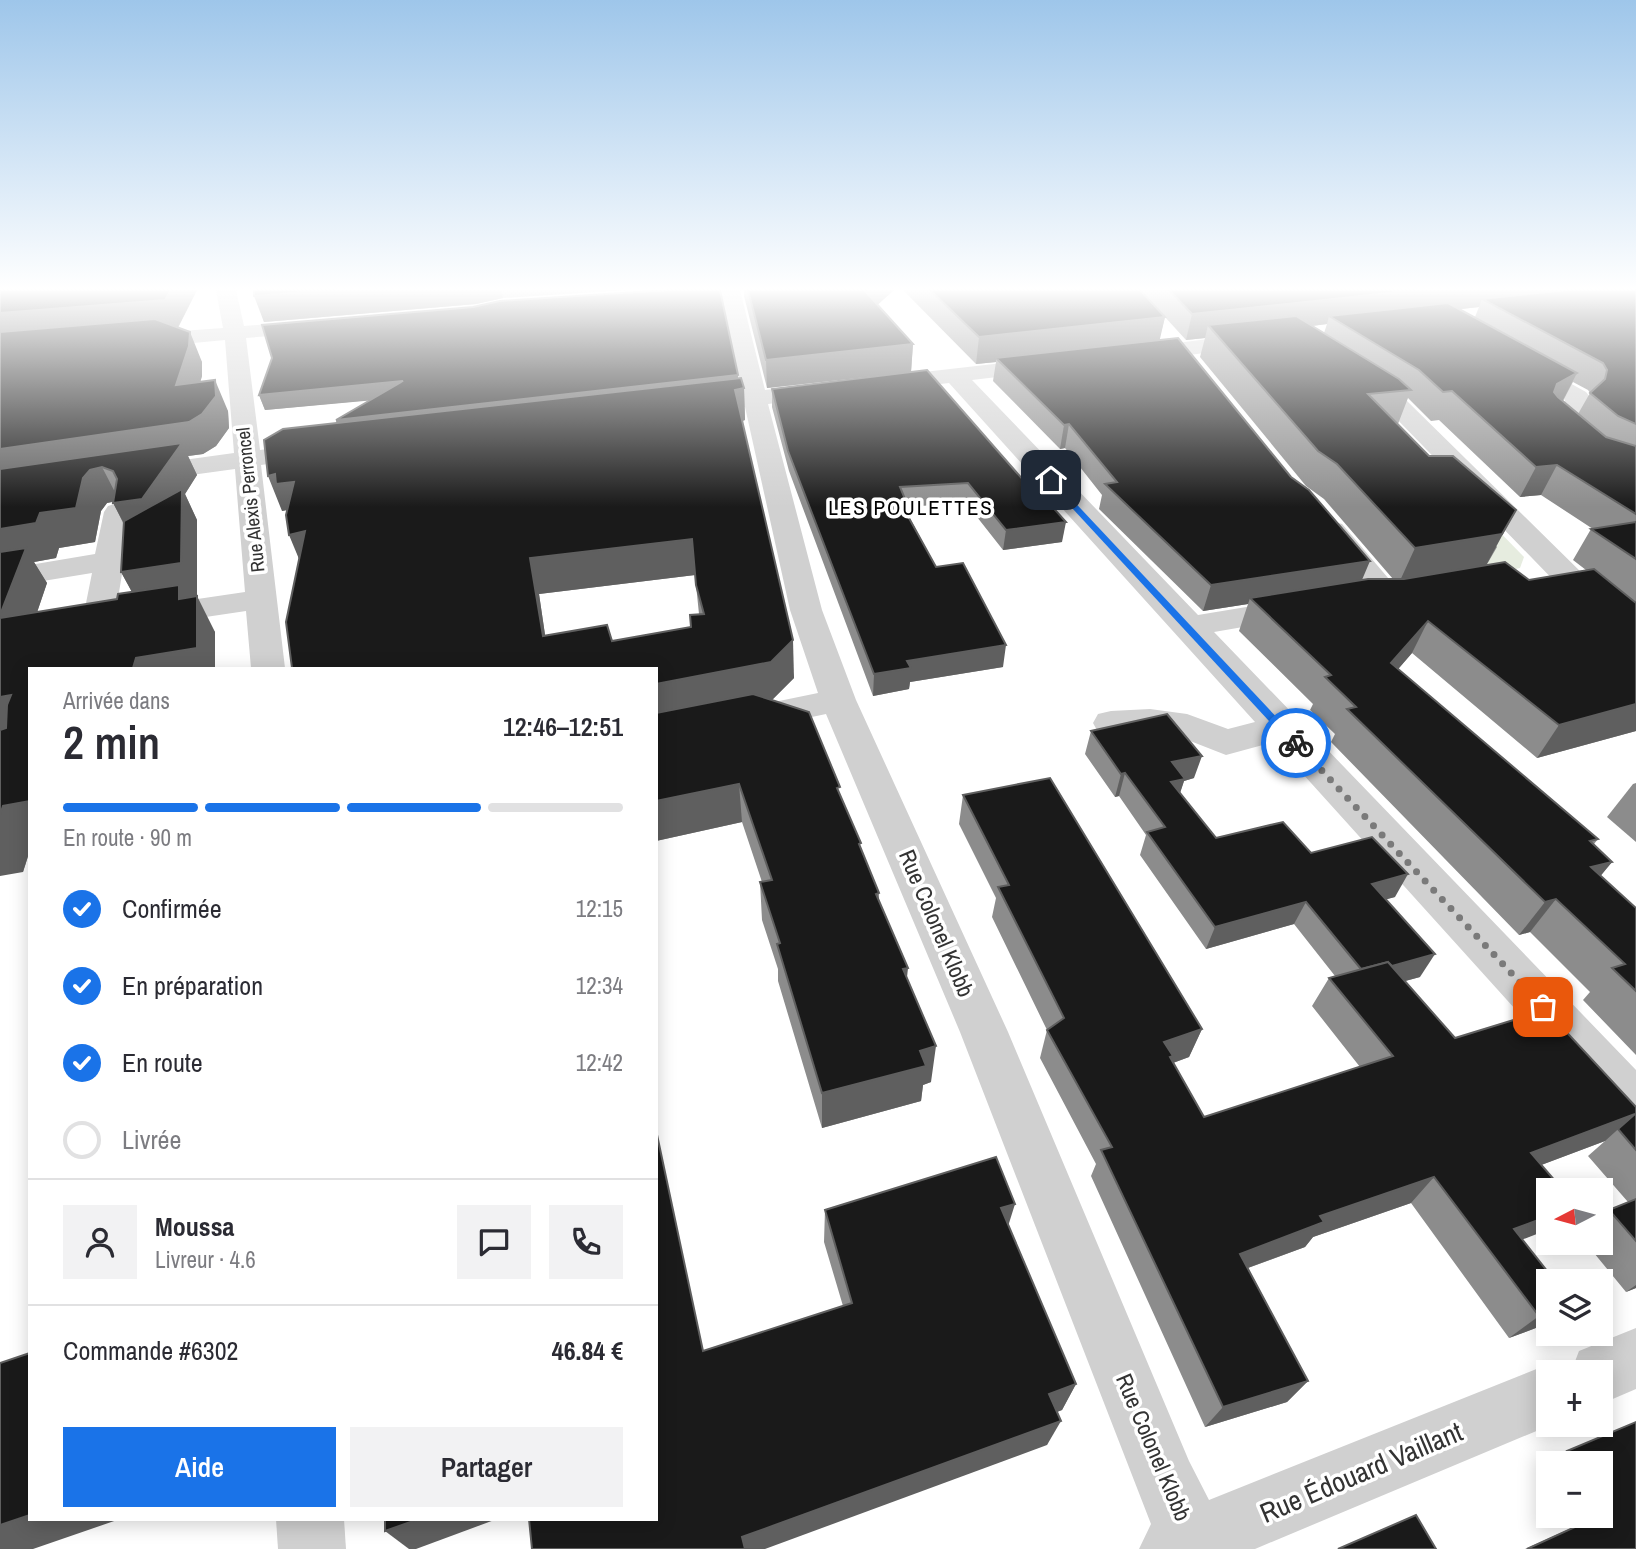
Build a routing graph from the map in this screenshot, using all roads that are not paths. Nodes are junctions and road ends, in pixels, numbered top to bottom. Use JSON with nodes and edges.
{"nodes":[{"id":1,"x":237,"y":362,"type":"edge"},
{"id":2,"x":743,"y":362,"type":"edge"},
{"id":3,"x":1518,"y":362,"type":"edge"},
{"id":4,"x":1072,"y":363,"type":"edge"},
{"id":5,"x":1342,"y":369,"type":"edge"},
{"id":6,"x":954,"y":376,"type":"junction"},
{"id":7,"x":756,"y":398,"type":"junction"},
{"id":8,"x":671,"y":408,"type":"edge"},
{"id":9,"x":345,"y":447,"type":"edge"},
{"id":10,"x":245,"y":458,"type":"junction"},
{"id":11,"x":1636,"y":472,"type":"edge"},
{"id":12,"x":121,"y":477,"type":"edge"},
{"id":13,"x":1312,"y":506,"type":"edge"},
{"id":14,"x":118,"y":512,"type":"edge"},
{"id":15,"x":109,"y":561,"type":"junction"},
{"id":16,"x":1561,"y":570,"type":"junction"},
{"id":17,"x":1524,"y":574,"type":"edge"},
{"id":18,"x":0,"y":579,"type":"edge"},
{"id":19,"x":260,"y":599,"type":"junction"},
{"id":20,"x":1186,"y":627,"type":"junction"},
{"id":21,"x":1636,"y":634,"type":"edge"},
{"id":22,"x":268,"y":667,"type":"edge"},
{"id":23,"x":838,"y":700,"type":"junction"},
{"id":24,"x":1111,"y":723,"type":"edge"},
{"id":25,"x":1281,"y":728,"type":"junction"},
{"id":26,"x":658,"y":738,"type":"edge"},
{"id":27,"x":1636,"y":1106,"type":"edge"},
{"id":28,"x":1636,"y":1358,"type":"edge"},
{"id":29,"x":1613,"y":1368,"type":"edge"},
{"id":30,"x":1536,"y":1400,"type":"edge"},
{"id":31,"x":310,"y":1521,"type":"edge"},
{"id":32,"x":1188,"y":1546,"type":"edge"},
{"id":33,"x":312,"y":1549,"type":"edge"}],
"edges":[{"from":1,"to":10,"type":"street","name":"Rue Alexis Perroncel"},
{"from":2,"to":7,"type":"street","name":"Rue Colonel Klobb"},
{"from":3,"to":11,"type":"street"},
{"from":4,"to":6,"type":"street"},
{"from":5,"to":16,"type":"street"},
{"from":6,"to":7,"type":"street"},
{"from":6,"to":20,"type":"street"},
{"from":7,"to":8,"type":"street"},
{"from":7,"to":23,"type":"street","name":"Rue Colonel Klobb"},
{"from":9,"to":10,"type":"street"},
{"from":10,"to":12,"type":"street"},
{"from":10,"to":19,"type":"street","name":"Rue Alexis Perroncel"},
{"from":13,"to":20,"type":"street"},
{"from":14,"to":15,"type":"street"},
{"from":15,"to":18,"type":"street"},
{"from":15,"to":19,"type":"street"},
{"from":16,"to":17,"type":"street"},
{"from":16,"to":21,"type":"street"},
{"from":19,"to":22,"type":"street","name":"Rue Alexis Perroncel"},
{"from":20,"to":25,"type":"street"},
{"from":23,"to":26,"type":"street"},
{"from":23,"to":32,"type":"street","name":"Rue Colonel Klobb"},
{"from":24,"to":25,"type":"street"},
{"from":25,"to":27,"type":"street"},
{"from":28,"to":29,"type":"street"},
{"from":30,"to":32,"type":"street","name":"Rue Édouard Vaillant"},
{"from":31,"to":33,"type":"street"}]}
